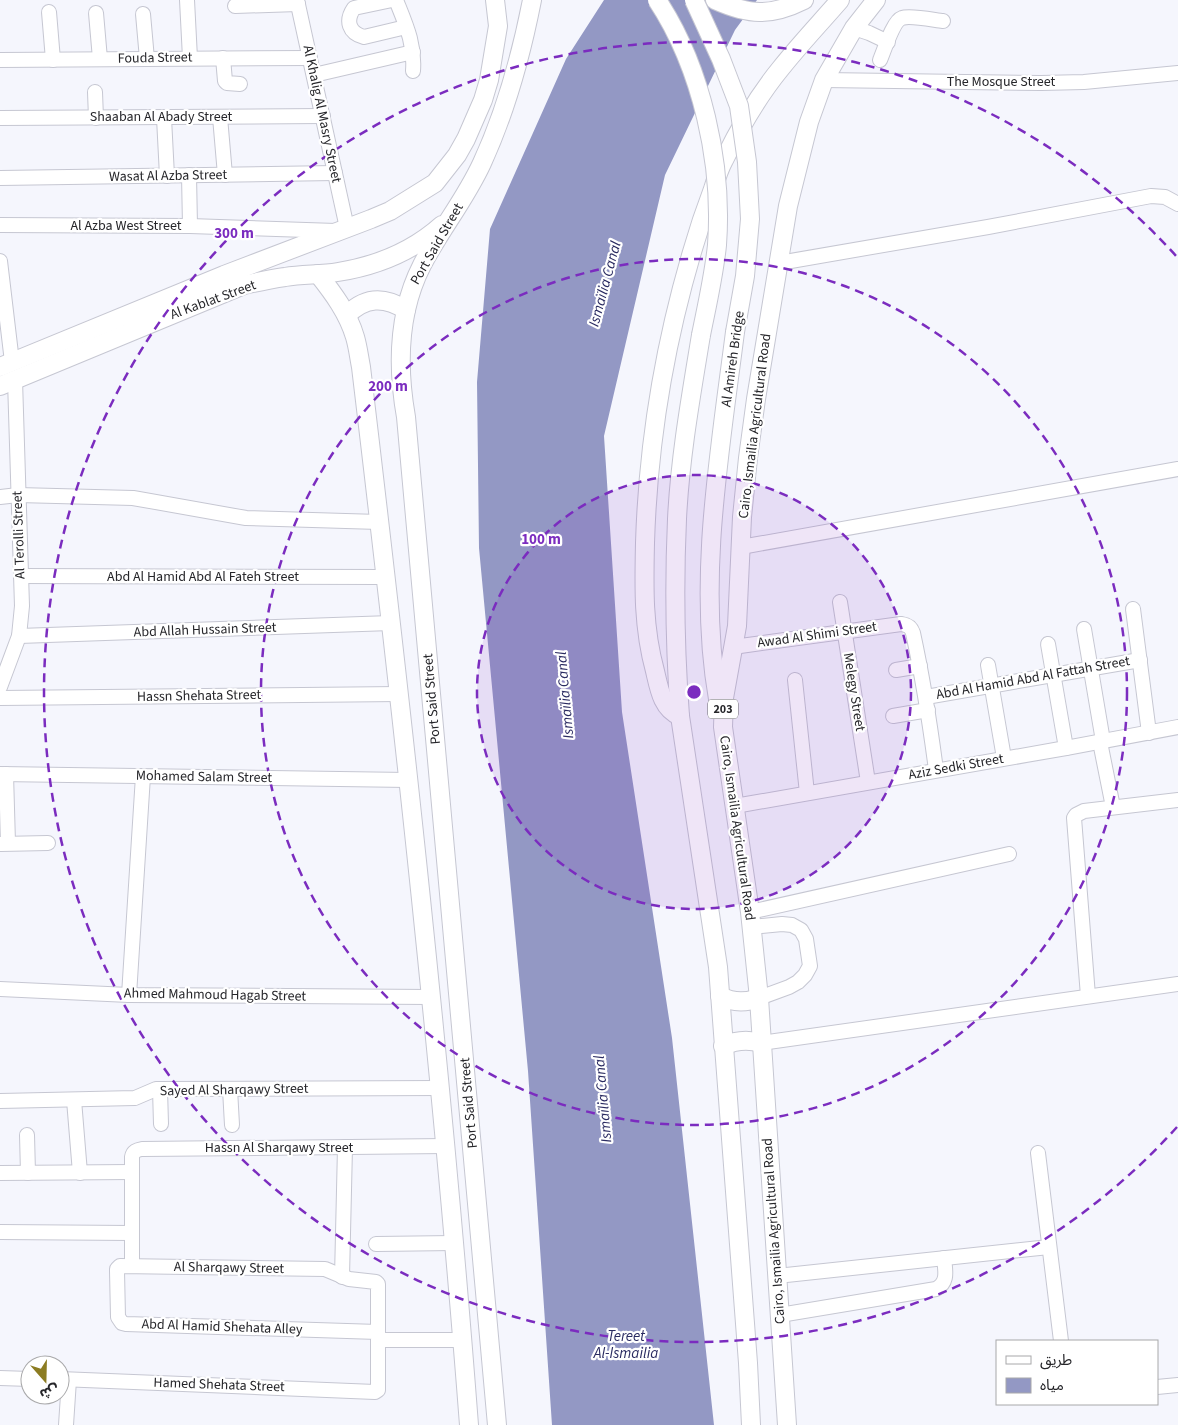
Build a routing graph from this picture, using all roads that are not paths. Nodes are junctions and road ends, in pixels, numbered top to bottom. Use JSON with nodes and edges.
{"nodes":[{"id":1,"x":187,"y":0,"type":"edge"},
{"id":2,"x":392,"y":0,"type":"edge"},
{"id":3,"x":396,"y":0,"type":"edge"},
{"id":4,"x":495,"y":0,"type":"edge"},
{"id":5,"x":532,"y":0,"type":"edge"},
{"id":6,"x":658,"y":0,"type":"edge"},
{"id":7,"x":694,"y":0,"type":"edge"},
{"id":8,"x":715,"y":0,"type":"edge"},
{"id":9,"x":804,"y":0,"type":"edge"},
{"id":10,"x":840,"y":0,"type":"edge"},
{"id":11,"x":297,"y":2,"type":"edge"},
{"id":12,"x":234,"y":6,"type":"dead end"},
{"id":13,"x":872,"y":6,"type":"edge"},
{"id":14,"x":49,"y":12,"type":"dead end"},
{"id":15,"x":96,"y":13,"type":"dead end"},
{"id":16,"x":143,"y":14,"type":"dead end"},
{"id":17,"x":943,"y":21,"type":"dead end"},
{"id":18,"x":406,"y":27,"type":"junction"},
{"id":19,"x":854,"y":28,"type":"junction"},
{"id":20,"x":888,"y":42,"type":"junction"},
{"id":21,"x":413,"y":52,"type":"junction"},
{"id":22,"x":190,"y":58,"type":"junction"},
{"id":23,"x":223,"y":58,"type":"junction"},
{"id":24,"x":310,"y":58,"type":"junction"},
{"id":25,"x":100,"y":59,"type":"junction"},
{"id":26,"x":147,"y":59,"type":"junction"},
{"id":27,"x":0,"y":60,"type":"edge"},
{"id":28,"x":53,"y":60,"type":"junction"},
{"id":29,"x":880,"y":60,"type":"dead end"},
{"id":30,"x":413,"y":71,"type":"dead end"},
{"id":31,"x":1178,"y":74,"type":"edge"},
{"id":32,"x":314,"y":75,"type":"junction"},
{"id":33,"x":824,"y":80,"type":"junction"},
{"id":34,"x":240,"y":84,"type":"dead end"},
{"id":35,"x":95,"y":92,"type":"dead end"},
{"id":36,"x":323,"y":116,"type":"junction"},
{"id":37,"x":220,"y":117,"type":"junction"},
{"id":38,"x":0,"y":118,"type":"edge"},
{"id":39,"x":96,"y":118,"type":"junction"},
{"id":40,"x":164,"y":118,"type":"junction"},
{"id":41,"x":335,"y":173,"type":"junction"},
{"id":42,"x":189,"y":175,"type":"junction"},
{"id":43,"x":225,"y":175,"type":"junction"},
{"id":44,"x":167,"y":176,"type":"junction"},
{"id":45,"x":0,"y":178,"type":"edge"},
{"id":46,"x":1178,"y":204,"type":"edge"},
{"id":47,"x":454,"y":214,"type":"junction"},
{"id":48,"x":0,"y":225,"type":"edge"},
{"id":49,"x":190,"y":226,"type":"junction"},
{"id":50,"x":344,"y":230,"type":"junction"},
{"id":51,"x":0,"y":261,"type":"edge"},
{"id":52,"x":778,"y":263,"type":"junction"},
{"id":53,"x":318,"y":274,"type":"junction"},
{"id":54,"x":1,"y":287,"type":"edge"},
{"id":55,"x":406,"y":310,"type":"junction"},
{"id":56,"x":346,"y":315,"type":"junction"},
{"id":57,"x":6,"y":364,"type":"edge"},
{"id":58,"x":7,"y":383,"type":"edge"},
{"id":59,"x":1178,"y":469,"type":"edge"},
{"id":60,"x":18,"y":495,"type":"junction"},
{"id":61,"x":0,"y":497,"type":"edge"},
{"id":62,"x":379,"y":522,"type":"junction"},
{"id":63,"x":741,"y":547,"type":"junction"},
{"id":64,"x":21,"y":576,"type":"junction"},
{"id":65,"x":386,"y":577,"type":"junction"},
{"id":66,"x":840,"y":602,"type":"dead end"},
{"id":67,"x":1133,"y":609,"type":"dead end"},
{"id":68,"x":391,"y":623,"type":"junction"},
{"id":69,"x":1084,"y":629,"type":"dead end"},
{"id":70,"x":844,"y":631,"type":"junction"},
{"id":71,"x":19,"y":636,"type":"junction"},
{"id":72,"x":1048,"y":644,"type":"dead end"},
{"id":73,"x":733,"y":646,"type":"junction"},
{"id":74,"x":1140,"y":660,"type":"junction"},
{"id":75,"x":988,"y":665,"type":"dead end"},
{"id":76,"x":920,"y":666,"type":"junction"},
{"id":77,"x":1091,"y":668,"type":"junction"},
{"id":78,"x":896,"y":670,"type":"dead end"},
{"id":79,"x":1054,"y":675,"type":"junction"},
{"id":80,"x":795,"y":680,"type":"dead end"},
{"id":81,"x":991,"y":686,"type":"junction"},
{"id":82,"x":0,"y":689,"type":"edge"},
{"id":83,"x":399,"y":694,"type":"junction"},
{"id":84,"x":927,"y":704,"type":"junction"},
{"id":85,"x":680,"y":716,"type":"junction"},
{"id":86,"x":894,"y":716,"type":"dead end"},
{"id":87,"x":723,"y":727,"type":"junction"},
{"id":88,"x":1178,"y":727,"type":"edge"},
{"id":89,"x":1149,"y":733,"type":"junction"},
{"id":90,"x":1102,"y":742,"type":"junction"},
{"id":91,"x":1066,"y":748,"type":"junction"},
{"id":92,"x":1004,"y":758,"type":"junction"},
{"id":93,"x":936,"y":770,"type":"junction"},
{"id":94,"x":3,"y":774,"type":"edge"},
{"id":95,"x":143,"y":776,"type":"junction"},
{"id":96,"x":408,"y":780,"type":"junction"},
{"id":97,"x":868,"y":782,"type":"junction"},
{"id":98,"x":807,"y":793,"type":"junction"},
{"id":99,"x":1178,"y":800,"type":"edge"},
{"id":100,"x":735,"y":806,"type":"junction"},
{"id":101,"x":1113,"y":808,"type":"junction"},
{"id":102,"x":48,"y":843,"type":"dead end"},
{"id":103,"x":4,"y":844,"type":"edge"},
{"id":104,"x":1009,"y":854,"type":"dead end"},
{"id":105,"x":751,"y":919,"type":"junction"},
{"id":106,"x":1178,"y":984,"type":"edge"},
{"id":107,"x":0,"y":989,"type":"edge"},
{"id":108,"x":129,"y":995,"type":"junction"},
{"id":109,"x":720,"y":996,"type":"junction"},
{"id":110,"x":1088,"y":996,"type":"junction"},
{"id":111,"x":430,"y":998,"type":"junction"},
{"id":112,"x":759,"y":998,"type":"junction"},
{"id":113,"x":761,"y":1043,"type":"junction"},
{"id":114,"x":724,"y":1046,"type":"junction"},
{"id":115,"x":440,"y":1088,"type":"junction"},
{"id":116,"x":230,"y":1089,"type":"junction"},
{"id":117,"x":160,"y":1090,"type":"junction"},
{"id":118,"x":74,"y":1100,"type":"junction"},
{"id":119,"x":0,"y":1101,"type":"edge"},
{"id":120,"x":161,"y":1124,"type":"dead end"},
{"id":121,"x":232,"y":1125,"type":"dead end"},
{"id":122,"x":27,"y":1135,"type":"dead end"},
{"id":123,"x":446,"y":1146,"type":"junction"},
{"id":124,"x":345,"y":1147,"type":"junction"},
{"id":125,"x":1038,"y":1154,"type":"dead end"},
{"id":126,"x":80,"y":1172,"type":"junction"},
{"id":127,"x":132,"y":1172,"type":"junction"},
{"id":128,"x":0,"y":1173,"type":"edge"},
{"id":129,"x":28,"y":1173,"type":"junction"},
{"id":130,"x":0,"y":1232,"type":"edge"},
{"id":131,"x":131,"y":1233,"type":"junction"},
{"id":132,"x":454,"y":1243,"type":"junction"},
{"id":133,"x":376,"y":1244,"type":"dead end"},
{"id":134,"x":1049,"y":1247,"type":"junction"},
{"id":135,"x":944,"y":1258,"type":"junction"},
{"id":136,"x":132,"y":1266,"type":"junction"},
{"id":137,"x":117,"y":1269,"type":"joint"},
{"id":138,"x":342,"y":1276,"type":"junction"},
{"id":139,"x":777,"y":1276,"type":"junction"},
{"id":140,"x":780,"y":1315,"type":"junction"},
{"id":141,"x":378,"y":1336,"type":"junction"},
{"id":142,"x":462,"y":1340,"type":"junction"},
{"id":143,"x":1061,"y":1340,"type":"edge"},
{"id":144,"x":0,"y":1378,"type":"edge"},
{"id":145,"x":20,"y":1379,"type":"edge"},
{"id":146,"x":70,"y":1379,"type":"edge"},
{"id":147,"x":1178,"y":1385,"type":"edge"},
{"id":148,"x":1158,"y":1387,"type":"edge"},
{"id":149,"x":65,"y":1405,"type":"edge"},
{"id":150,"x":66,"y":1425,"type":"edge"},
{"id":151,"x":469,"y":1425,"type":"edge"},
{"id":152,"x":497,"y":1425,"type":"edge"},
{"id":153,"x":751,"y":1425,"type":"edge"},
{"id":154,"x":787,"y":1425,"type":"edge"}],
"edges":[{"from":1,"to":22,"type":"street"},
{"from":2,"to":18,"type":"street"},
{"from":3,"to":18,"type":"street"},
{"from":4,"to":50,"type":"main road","name":"Al Kablat Street"},
{"from":5,"to":47,"type":"main road","name":"Port Said Street"},
{"from":6,"to":85,"type":"main road","bridge":true},
{"from":7,"to":87,"type":"main road","name":"Al Amireh Bridge","bridge":true},
{"from":8,"to":9,"type":"main road"},
{"from":10,"to":85,"type":"main road"},
{"from":11,"to":12,"type":"street"},
{"from":11,"to":24,"type":"street","name":"Al Khalig Al Masry Street"},
{"from":13,"to":19,"type":"main road","name":"Cairo, Ismailia Agricultural Road","number":"203"},
{"from":14,"to":28,"type":"street"},
{"from":15,"to":25,"type":"street"},
{"from":16,"to":26,"type":"street"},
{"from":17,"to":20,"type":"street"},
{"from":18,"to":21,"type":"street"},
{"from":19,"to":20,"type":"street"},
{"from":19,"to":33,"type":"main road","name":"Cairo, Ismailia Agricultural Road","number":"203"},
{"from":20,"to":29,"type":"street"},
{"from":21,"to":30,"type":"street"},
{"from":21,"to":32,"type":"street"},
{"from":22,"to":23,"type":"street","name":"Fouda Street"},
{"from":22,"to":26,"type":"street","name":"Fouda Street"},
{"from":23,"to":24,"type":"street","name":"Fouda Street"},
{"from":23,"to":34,"type":"street"},
{"from":24,"to":32,"type":"street","name":"Al Khalig Al Masry Street"},
{"from":25,"to":26,"type":"street","name":"Fouda Street"},
{"from":25,"to":28,"type":"street","name":"Fouda Street"},
{"from":27,"to":28,"type":"street","name":"Fouda Street"},
{"from":31,"to":33,"type":"street","name":"The Mosque Street"},
{"from":32,"to":36,"type":"street","name":"Al Khalig Al Masry Street"},
{"from":33,"to":52,"type":"main road","name":"Cairo, Ismailia Agricultural Road","number":"203"},
{"from":35,"to":39,"type":"street"},
{"from":36,"to":37,"type":"street","name":"Shaaban Al Abady Street"},
{"from":36,"to":41,"type":"street","name":"Al Khalig Al Masry Street"},
{"from":37,"to":40,"type":"street","name":"Shaaban Al Abady Street"},
{"from":37,"to":43,"type":"street"},
{"from":38,"to":39,"type":"street","name":"Shaaban Al Abady Street"},
{"from":39,"to":40,"type":"street","name":"Shaaban Al Abady Street"},
{"from":40,"to":44,"type":"street"},
{"from":41,"to":43,"type":"street","name":"Wasat Al Azba Street"},
{"from":41,"to":50,"type":"street","name":"Al Khalig Al Masry Street"},
{"from":42,"to":43,"type":"street","name":"Wasat Al Azba Street"},
{"from":42,"to":44,"type":"street","name":"Wasat Al Azba Street"},
{"from":42,"to":49,"type":"street"},
{"from":44,"to":45,"type":"street","name":"Wasat Al Azba Street"},
{"from":46,"to":52,"type":"street"},
{"from":47,"to":53,"type":"main road","name":"Al Kablat Street"},
{"from":47,"to":55,"type":"main road","name":"Port Said Street"},
{"from":48,"to":49,"type":"street","name":"Al Azba West Street"},
{"from":49,"to":50,"type":"street","name":"Al Azba West Street"},
{"from":50,"to":57,"type":"main road","name":"Al Kablat Street"},
{"from":51,"to":54,"type":"street"},
{"from":52,"to":63,"type":"main road","name":"Cairo, Ismailia Agricultural Road","number":"203"},
{"from":53,"to":56,"type":"main road","name":"Port Said Street"},
{"from":53,"to":58,"type":"main road","name":"Al Kablat Street"},
{"from":54,"to":57,"type":"street"},
{"from":55,"to":56,"type":"main road"},
{"from":55,"to":152,"type":"main road","name":"Port Said Street"},
{"from":56,"to":62,"type":"main road","name":"Port Said Street"},
{"from":58,"to":60,"type":"street","name":"Al Terolli Street"},
{"from":59,"to":63,"type":"street"},
{"from":60,"to":61,"type":"street"},
{"from":60,"to":62,"type":"street"},
{"from":60,"to":64,"type":"street","name":"Al Terolli Street"},
{"from":62,"to":65,"type":"main road","name":"Port Said Street"},
{"from":63,"to":73,"type":"main road","name":"Cairo, Ismailia Agricultural Road","number":"203"},
{"from":64,"to":65,"type":"street","name":"Abd Al Hamid Abd Al Fateh Street"},
{"from":64,"to":71,"type":"street","name":"Al Terolli Street"},
{"from":65,"to":68,"type":"main road","name":"Port Said Street"},
{"from":66,"to":70,"type":"street","name":"Melegy Street"},
{"from":67,"to":74,"type":"street"},
{"from":68,"to":71,"type":"street","name":"Abd Allah Hussain Street"},
{"from":68,"to":83,"type":"main road","name":"Port Said Street"},
{"from":69,"to":77,"type":"street"},
{"from":70,"to":73,"type":"street","name":"Awad Al Shimi Street"},
{"from":70,"to":76,"type":"street","name":"Awad Al Shimi Street"},
{"from":70,"to":97,"type":"street","name":"Melegy Street"},
{"from":71,"to":82,"type":"street","name":"Al Terolli Street"},
{"from":72,"to":79,"type":"street"},
{"from":73,"to":87,"type":"main road","name":"Cairo, Ismailia Agricultural Road","number":"203"},
{"from":74,"to":77,"type":"street","name":"Abd Al Hamid Abd Al Fattah Street"},
{"from":74,"to":89,"type":"street"},
{"from":75,"to":81,"type":"street"},
{"from":76,"to":78,"type":"street"},
{"from":76,"to":84,"type":"street"},
{"from":77,"to":79,"type":"street","name":"Abd Al Hamid Abd Al Fattah Street"},
{"from":77,"to":90,"type":"street"},
{"from":79,"to":81,"type":"street","name":"Abd Al Hamid Abd Al Fattah Street"},
{"from":79,"to":91,"type":"street"},
{"from":80,"to":98,"type":"street"},
{"from":81,"to":84,"type":"street","name":"Abd Al Hamid Abd Al Fattah Street"},
{"from":81,"to":92,"type":"street"},
{"from":82,"to":83,"type":"street","name":"Hassn Shehata Street"},
{"from":83,"to":96,"type":"main road","name":"Port Said Street"},
{"from":84,"to":86,"type":"street","name":"Abd Al Hamid Abd Al Fattah Street"},
{"from":84,"to":93,"type":"street"},
{"from":85,"to":109,"type":"main road"},
{"from":87,"to":100,"type":"main road","name":"Cairo, Ismailia Agricultural Road","number":"203"},
{"from":88,"to":89,"type":"street","name":"Aziz Sedki Street"},
{"from":89,"to":90,"type":"street","name":"Aziz Sedki Street"},
{"from":90,"to":91,"type":"street","name":"Aziz Sedki Street"},
{"from":90,"to":101,"type":"street"},
{"from":91,"to":92,"type":"street","name":"Aziz Sedki Street"},
{"from":92,"to":93,"type":"street","name":"Aziz Sedki Street"},
{"from":93,"to":97,"type":"street","name":"Aziz Sedki Street"},
{"from":94,"to":95,"type":"street","name":"Mohamed Salam Street"},
{"from":94,"to":103,"type":"street"},
{"from":95,"to":96,"type":"street","name":"Mohamed Salam Street"},
{"from":95,"to":108,"type":"street"},
{"from":96,"to":111,"type":"main road","name":"Port Said Street"},
{"from":97,"to":98,"type":"street","name":"Aziz Sedki Street"},
{"from":98,"to":100,"type":"street","name":"Aziz Sedki Street"},
{"from":99,"to":101,"type":"street"},
{"from":100,"to":105,"type":"main road","name":"Cairo, Ismailia Agricultural Road","number":"203"},
{"from":101,"to":110,"type":"street"},
{"from":102,"to":103,"type":"street"},
{"from":104,"to":105,"type":"street"},
{"from":105,"to":112,"type":"main road","name":"Cairo, Ismailia Agricultural Road","number":"203"},
{"from":105,"to":112,"type":"street"},
{"from":106,"to":110,"type":"street"},
{"from":107,"to":108,"type":"street","name":"Ahmed Mahmoud Hagab Street"},
{"from":108,"to":111,"type":"street","name":"Ahmed Mahmoud Hagab Street"},
{"from":109,"to":112,"type":"main road"},
{"from":109,"to":114,"type":"main road"},
{"from":110,"to":113,"type":"street"},
{"from":111,"to":115,"type":"main road","name":"Port Said Street"},
{"from":112,"to":113,"type":"main road","name":"Cairo, Ismailia Agricultural Road","number":"203"},
{"from":113,"to":114,"type":"main road"},
{"from":113,"to":139,"type":"main road","name":"Cairo, Ismailia Agricultural Road","number":"203"},
{"from":114,"to":153,"type":"main road"},
{"from":115,"to":116,"type":"street","name":"Sayed Al Sharqawy Street"},
{"from":115,"to":123,"type":"main road","name":"Port Said Street"},
{"from":116,"to":117,"type":"street","name":"Sayed Al Sharqawy Street"},
{"from":116,"to":121,"type":"street"},
{"from":117,"to":118,"type":"street","name":"Sayed Al Sharqawy Street"},
{"from":117,"to":120,"type":"street"},
{"from":118,"to":119,"type":"street","name":"Sayed Al Sharqawy Street"},
{"from":118,"to":126,"type":"street"},
{"from":122,"to":129,"type":"street"},
{"from":123,"to":124,"type":"street","name":"Hassn Al Sharqawy Street"},
{"from":123,"to":132,"type":"main road","name":"Port Said Street"},
{"from":124,"to":127,"type":"street","name":"Hassn Al Sharqawy Street"},
{"from":124,"to":138,"type":"street"},
{"from":125,"to":134,"type":"street"},
{"from":126,"to":127,"type":"street"},
{"from":126,"to":129,"type":"street"},
{"from":127,"to":131,"type":"street"},
{"from":128,"to":129,"type":"street"},
{"from":130,"to":131,"type":"street"},
{"from":131,"to":136,"type":"street"},
{"from":132,"to":133,"type":"street"},
{"from":132,"to":142,"type":"main road","name":"Port Said Street"},
{"from":134,"to":135,"type":"street"},
{"from":134,"to":143,"type":"street"},
{"from":135,"to":139,"type":"street"},
{"from":135,"to":140,"type":"street"},
{"from":136,"to":137,"type":"street","name":"Al Sharqawy Street"},
{"from":136,"to":138,"type":"street","name":"Al Sharqawy Street"},
{"from":137,"to":141,"type":"street","name":"Abd Al Hamid Shehata Alley"},
{"from":138,"to":141,"type":"street"},
{"from":139,"to":140,"type":"main road","name":"Cairo, Ismailia Agricultural Road","number":"203"},
{"from":140,"to":154,"type":"main road","name":"Cairo, Ismailia Agricultural Road","number":"203"},
{"from":141,"to":142,"type":"street","name":"Abd Al Hamid Shehata Alley"},
{"from":141,"to":146,"type":"street","name":"Hamed Shehata Street"},
{"from":142,"to":151,"type":"main road","name":"Port Said Street"},
{"from":144,"to":145,"type":"street"},
{"from":147,"to":148,"type":"street"},
{"from":149,"to":150,"type":"street"}]}
